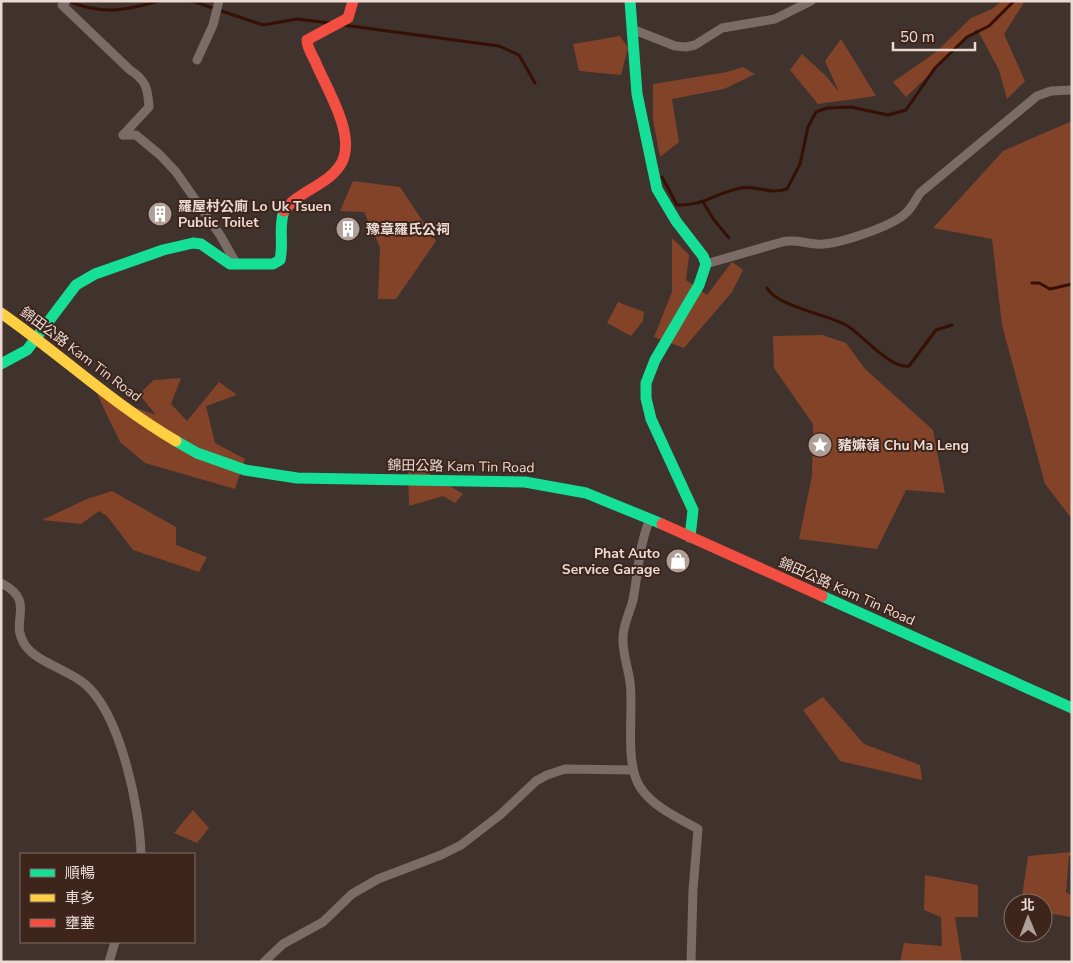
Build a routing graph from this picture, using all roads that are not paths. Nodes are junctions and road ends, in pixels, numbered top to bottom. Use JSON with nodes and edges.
{"nodes":[{"id":1,"x":66,"y":1,"type":"edge"},
{"id":2,"x":218,"y":1,"type":"edge"},
{"id":3,"x":353,"y":1,"type":"edge"},
{"id":4,"x":630,"y":1,"type":"edge"},
{"id":5,"x":811,"y":1,"type":"edge"},
{"id":6,"x":632,"y":29,"type":"junction"},
{"id":7,"x":198,"y":60,"type":"dead end"},
{"id":8,"x":1072,"y":90,"type":"edge"},
{"id":9,"x":706,"y":264,"type":"junction"},
{"id":10,"x":237,"y":265,"type":"junction"},
{"id":11,"x":1,"y":314,"type":"edge"},
{"id":12,"x":36,"y":337,"type":"junction"},
{"id":13,"x":1,"y":364,"type":"edge"},
{"id":14,"x":650,"y":519,"type":"junction"},
{"id":15,"x":690,"y":536,"type":"junction"},
{"id":16,"x":1,"y":584,"type":"edge"},
{"id":17,"x":1072,"y":708,"type":"edge"},
{"id":18,"x":633,"y":770,"type":"junction"},
{"id":19,"x":141,"y":853,"type":"edge"},
{"id":20,"x":115,"y":943,"type":"edge"},
{"id":21,"x":109,"y":962,"type":"edge"},
{"id":22,"x":264,"y":962,"type":"edge"},
{"id":23,"x":691,"y":962,"type":"edge"}],
"edges":[{"from":1,"to":10,"type":"street"},
{"from":2,"to":7,"type":"street"},
{"from":3,"to":10,"type":"street"},
{"from":4,"to":6,"type":"street"},
{"from":5,"to":6,"type":"street"},
{"from":6,"to":9,"type":"street"},
{"from":8,"to":9,"type":"street"},
{"from":9,"to":15,"type":"street"},
{"from":10,"to":12,"type":"street"},
{"from":11,"to":12,"type":"street","name":"錦田公路 Kam Tin Road"},
{"from":12,"to":13,"type":"street"},
{"from":12,"to":14,"type":"street","name":"錦田公路 Kam Tin Road"},
{"from":14,"to":15,"type":"street","name":"錦田公路 Kam Tin Road"},
{"from":14,"to":18,"type":"street"},
{"from":15,"to":17,"type":"street","name":"錦田公路 Kam Tin Road"},
{"from":16,"to":19,"type":"street"},
{"from":18,"to":22,"type":"street"},
{"from":18,"to":23,"type":"street"},
{"from":20,"to":21,"type":"street"}]}
